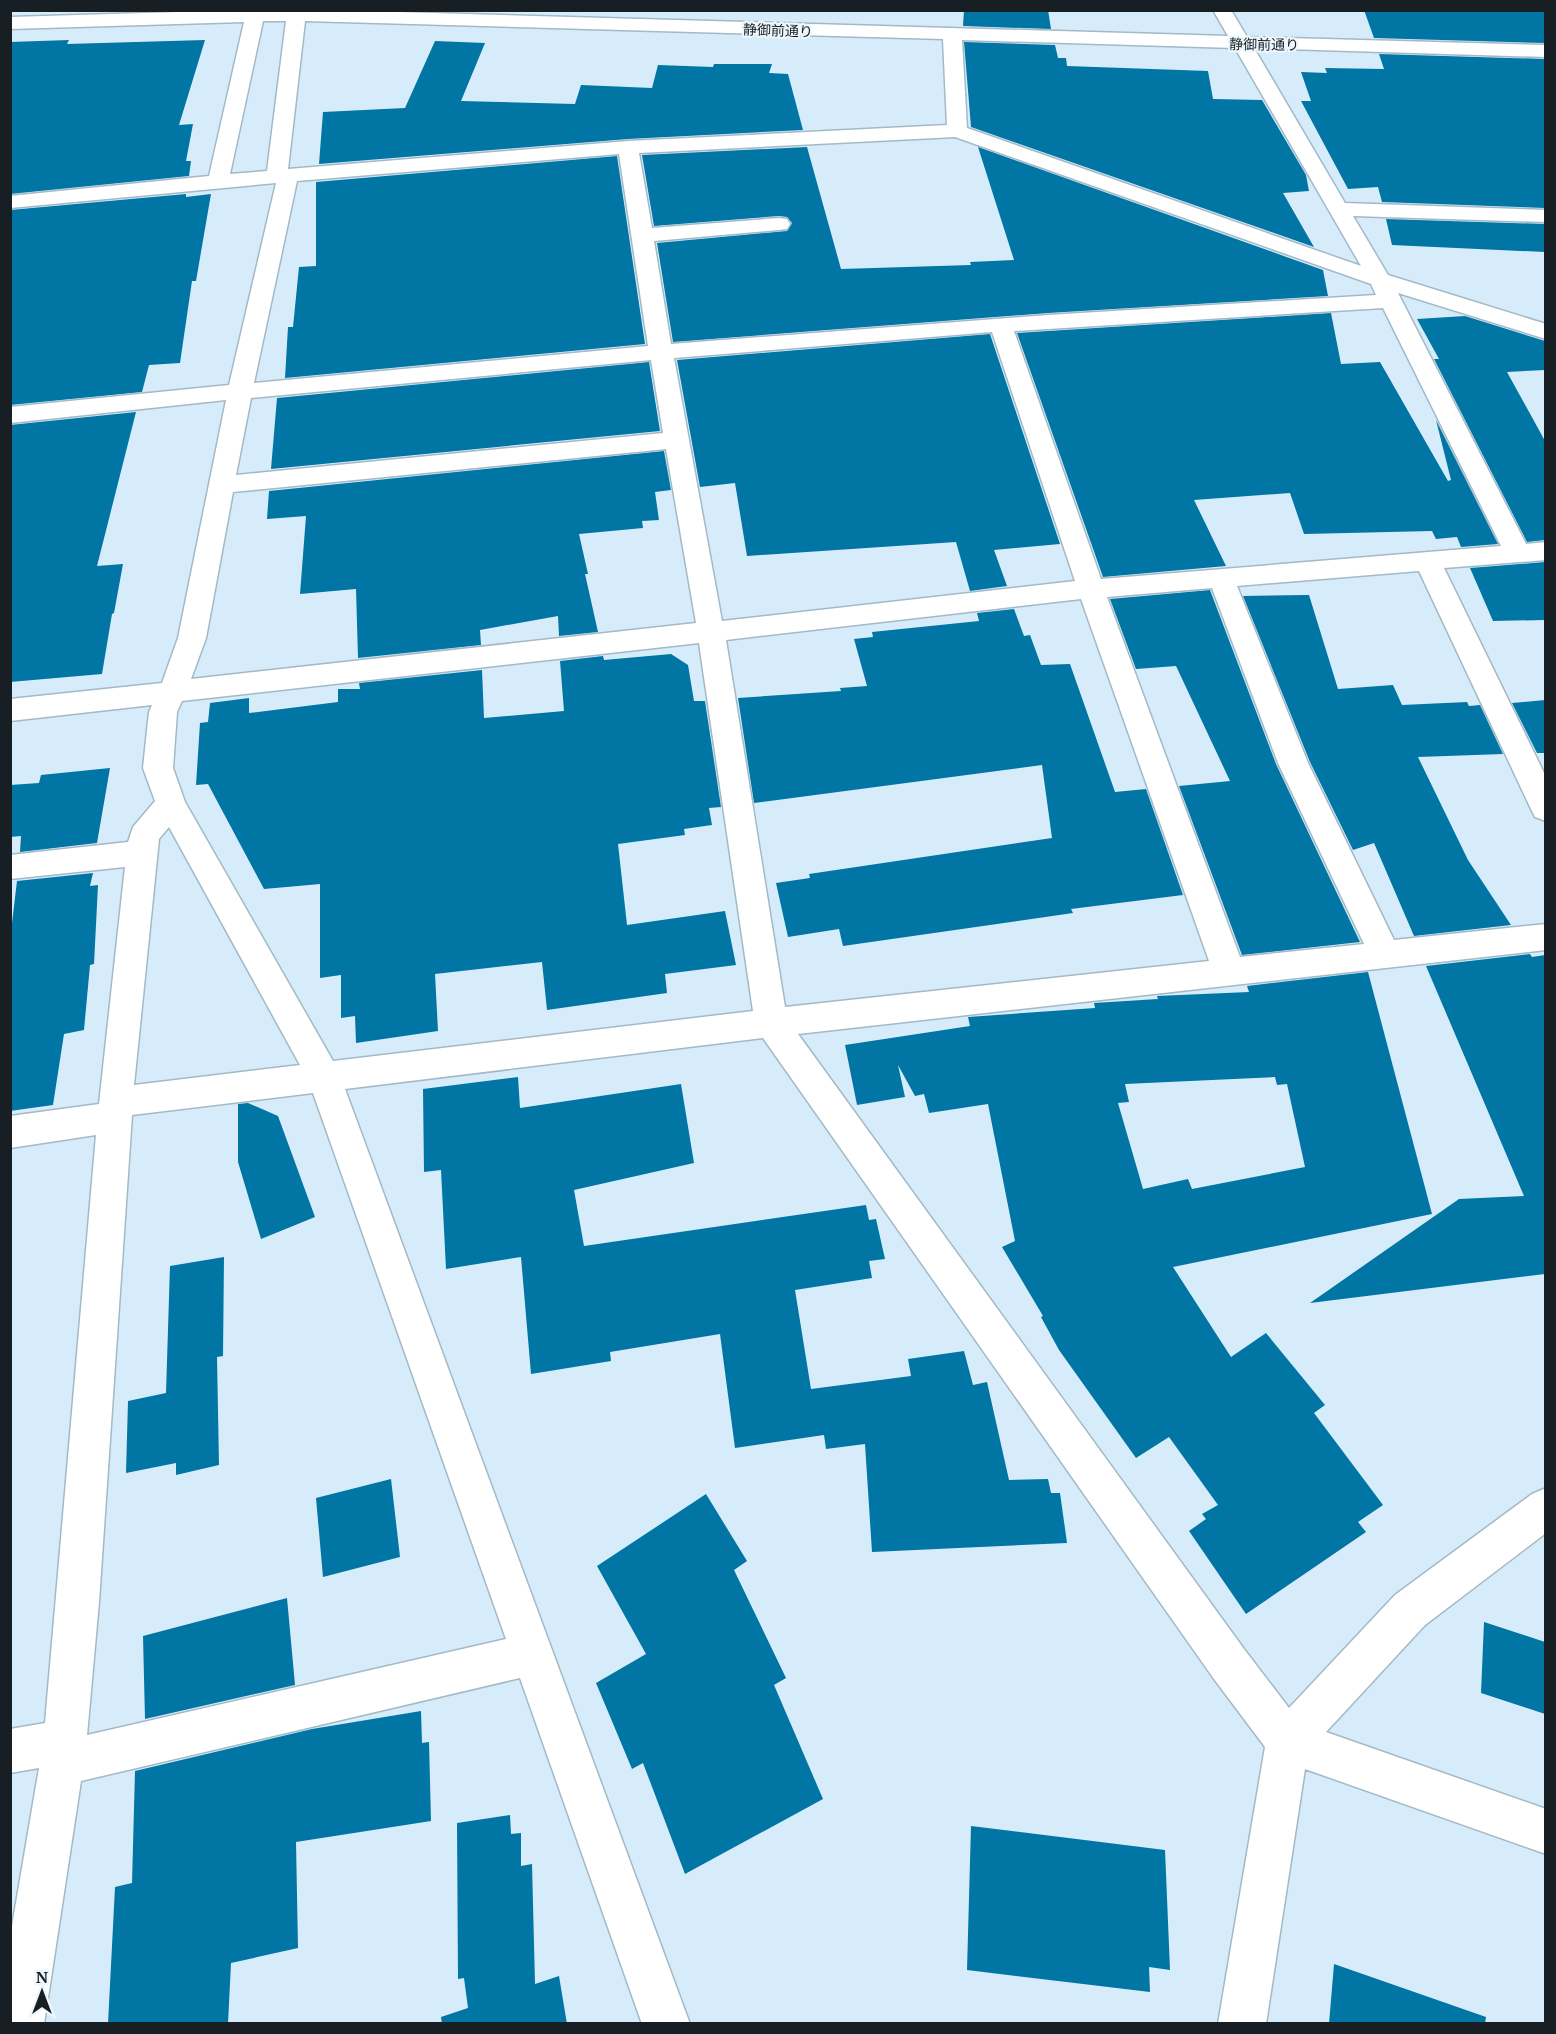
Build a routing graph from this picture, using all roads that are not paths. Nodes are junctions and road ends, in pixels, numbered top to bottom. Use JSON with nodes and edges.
{"nodes":[{"id":1,"x":1222,"y":10,"type":"edge"},
{"id":2,"x":256,"y":13,"type":"edge"},
{"id":3,"x":297,"y":13,"type":"edge"},
{"id":4,"x":623,"y":18,"type":"edge"},
{"id":5,"x":10,"y":23,"type":"edge"},
{"id":6,"x":952,"y":36,"type":"junction"},
{"id":7,"x":1240,"y":43,"type":"junction"},
{"id":8,"x":1545,"y":51,"type":"edge"},
{"id":9,"x":957,"y":131,"type":"junction"},
{"id":10,"x":628,"y":147,"type":"junction"},
{"id":11,"x":283,"y":177,"type":"junction"},
{"id":12,"x":218,"y":181,"type":"junction"},
{"id":13,"x":10,"y":202,"type":"edge"},
{"id":14,"x":1337,"y":209,"type":"junction"},
{"id":15,"x":1545,"y":216,"type":"edge"},
{"id":16,"x":779,"y":224,"type":"dead end"},
{"id":17,"x":642,"y":235,"type":"junction"},
{"id":18,"x":1384,"y":290,"type":"junction"},
{"id":19,"x":1001,"y":325,"type":"junction"},
{"id":20,"x":1545,"y":332,"type":"edge"},
{"id":21,"x":661,"y":352,"type":"junction"},
{"id":22,"x":240,"y":391,"type":"junction"},
{"id":23,"x":10,"y":415,"type":"edge"},
{"id":24,"x":677,"y":440,"type":"junction"},
{"id":25,"x":222,"y":484,"type":"junction"},
{"id":26,"x":1545,"y":551,"type":"edge"},
{"id":27,"x":1518,"y":553,"type":"junction"},
{"id":28,"x":1427,"y":560,"type":"junction"},
{"id":29,"x":1221,"y":578,"type":"junction"},
{"id":30,"x":1091,"y":589,"type":"junction"},
{"id":31,"x":711,"y":633,"type":"junction"},
{"id":32,"x":171,"y":691,"type":"junction"},
{"id":33,"x":10,"y":710,"type":"edge"},
{"id":34,"x":171,"y":803,"type":"junction"},
{"id":35,"x":1545,"y":809,"type":"edge"},
{"id":36,"x":142,"y":853,"type":"junction"},
{"id":37,"x":10,"y":867,"type":"edge"},
{"id":38,"x":1545,"y":937,"type":"edge"},
{"id":39,"x":1385,"y":955,"type":"junction"},
{"id":40,"x":1230,"y":973,"type":"junction"},
{"id":41,"x":771,"y":1023,"type":"junction"},
{"id":42,"x":324,"y":1077,"type":"junction"},
{"id":43,"x":115,"y":1110,"type":"junction"},
{"id":44,"x":10,"y":1132,"type":"edge"},
{"id":45,"x":1545,"y":1508,"type":"edge"},
{"id":46,"x":532,"y":1654,"type":"junction"},
{"id":47,"x":1288,"y":1741,"type":"junction"},
{"id":48,"x":10,"y":1751,"type":"edge"},
{"id":49,"x":64,"y":1752,"type":"junction"},
{"id":50,"x":1545,"y":1833,"type":"edge"},
{"id":51,"x":20,"y":2024,"type":"edge"},
{"id":52,"x":666,"y":2024,"type":"edge"},
{"id":53,"x":1242,"y":2024,"type":"edge"}],
"edges":[{"from":1,"to":7,"type":"street"},
{"from":2,"to":3,"type":"street","name":"静御前通り"},
{"from":2,"to":5,"type":"street","name":"静御前通り"},
{"from":2,"to":12,"type":"street"},
{"from":3,"to":4,"type":"street","name":"静御前通り"},
{"from":3,"to":11,"type":"street"},
{"from":4,"to":6,"type":"street","name":"静御前通り"},
{"from":6,"to":7,"type":"street","name":"静御前通り"},
{"from":6,"to":9,"type":"street"},
{"from":7,"to":8,"type":"street","name":"静御前通り"},
{"from":7,"to":14,"type":"street"},
{"from":9,"to":10,"type":"street"},
{"from":9,"to":18,"type":"street"},
{"from":10,"to":11,"type":"street"},
{"from":10,"to":17,"type":"street"},
{"from":11,"to":12,"type":"street"},
{"from":11,"to":22,"type":"street"},
{"from":12,"to":13,"type":"street"},
{"from":14,"to":15,"type":"street"},
{"from":14,"to":18,"type":"street"},
{"from":16,"to":17,"type":"street"},
{"from":17,"to":21,"type":"street"},
{"from":18,"to":19,"type":"street"},
{"from":18,"to":20,"type":"street"},
{"from":18,"to":27,"type":"street"},
{"from":19,"to":21,"type":"street"},
{"from":19,"to":30,"type":"street"},
{"from":21,"to":22,"type":"street"},
{"from":21,"to":24,"type":"street"},
{"from":22,"to":23,"type":"street"},
{"from":22,"to":25,"type":"street"},
{"from":24,"to":25,"type":"street"},
{"from":24,"to":31,"type":"street"},
{"from":25,"to":32,"type":"street"},
{"from":26,"to":27,"type":"street"},
{"from":27,"to":28,"type":"street"},
{"from":28,"to":29,"type":"street"},
{"from":28,"to":35,"type":"street"},
{"from":29,"to":30,"type":"street"},
{"from":29,"to":39,"type":"street"},
{"from":30,"to":31,"type":"street"},
{"from":30,"to":40,"type":"street"},
{"from":31,"to":32,"type":"street"},
{"from":31,"to":41,"type":"street"},
{"from":32,"to":33,"type":"street"},
{"from":32,"to":34,"type":"street"},
{"from":34,"to":36,"type":"street"},
{"from":34,"to":42,"type":"street"},
{"from":36,"to":37,"type":"street"},
{"from":36,"to":43,"type":"street"},
{"from":38,"to":39,"type":"street"},
{"from":39,"to":40,"type":"street"},
{"from":40,"to":41,"type":"street"},
{"from":41,"to":42,"type":"street"},
{"from":41,"to":47,"type":"street"},
{"from":42,"to":43,"type":"street"},
{"from":42,"to":46,"type":"street"},
{"from":43,"to":44,"type":"street"},
{"from":43,"to":49,"type":"street"},
{"from":45,"to":47,"type":"street"},
{"from":46,"to":49,"type":"street"},
{"from":46,"to":52,"type":"street"},
{"from":47,"to":50,"type":"street"},
{"from":47,"to":53,"type":"street"},
{"from":48,"to":49,"type":"street"},
{"from":49,"to":51,"type":"street"}]}
